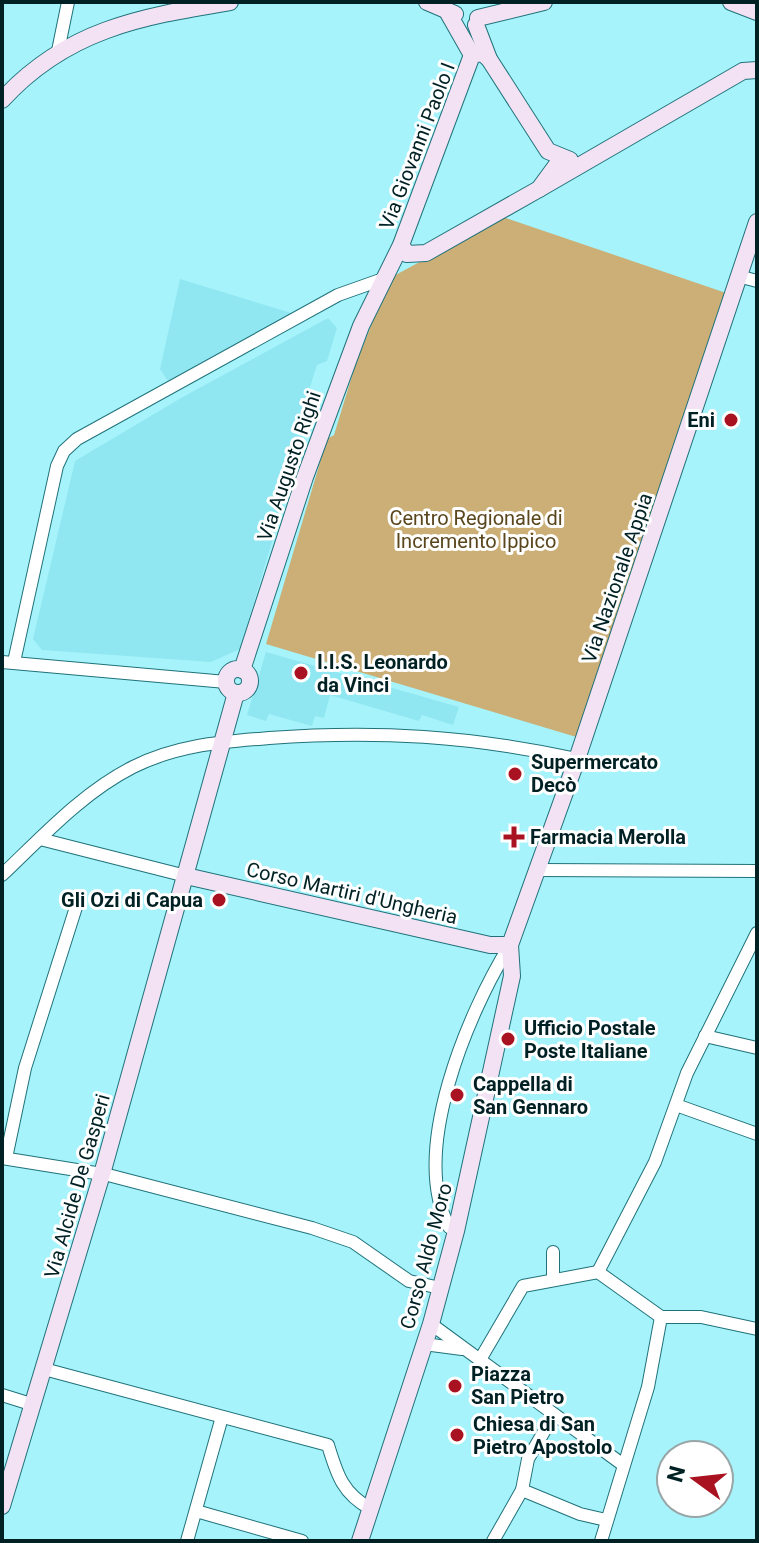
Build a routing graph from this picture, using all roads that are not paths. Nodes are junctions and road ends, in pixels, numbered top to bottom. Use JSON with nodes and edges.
{"nodes":[{"id":1,"x":68,"y":2,"type":"edge"},
{"id":2,"x":230,"y":2,"type":"edge"},
{"id":3,"x":544,"y":2,"type":"edge"},
{"id":4,"x":731,"y":2,"type":"edge"},
{"id":5,"x":500,"y":7,"type":"edge"},
{"id":6,"x":162,"y":8,"type":"edge"},
{"id":7,"x":452,"y":11,"type":"edge"},
{"id":8,"x":757,"y":12,"type":"edge"},
{"id":9,"x":58,"y":51,"type":"junction"},
{"id":10,"x":481,"y":57,"type":"junction"},
{"id":11,"x":757,"y":70,"type":"edge"},
{"id":12,"x":2,"y":100,"type":"edge"},
{"id":13,"x":561,"y":159,"type":"junction"},
{"id":14,"x":587,"y":162,"type":"junction"},
{"id":15,"x":539,"y":189,"type":"junction"},
{"id":16,"x":757,"y":222,"type":"edge"},
{"id":17,"x":401,"y":245,"type":"junction"},
{"id":18,"x":426,"y":253,"type":"junction"},
{"id":19,"x":738,"y":276,"type":"junction"},
{"id":20,"x":383,"y":279,"type":"junction"},
{"id":21,"x":757,"y":281,"type":"edge"},
{"id":22,"x":8,"y":662,"type":"edge"},
{"id":23,"x":231,"y":688,"type":"junction"},
{"id":24,"x":222,"y":742,"type":"junction"},
{"id":25,"x":577,"y":759,"type":"junction"},
{"id":26,"x":40,"y":839,"type":"junction"},
{"id":27,"x":537,"y":870,"type":"junction"},
{"id":28,"x":757,"y":871,"type":"edge"},
{"id":29,"x":2,"y":875,"type":"edge"},
{"id":30,"x":186,"y":876,"type":"junction"},
{"id":31,"x":77,"y":904,"type":"dead end"},
{"id":32,"x":757,"y":933,"type":"edge"},
{"id":33,"x":510,"y":945,"type":"junction"},
{"id":34,"x":705,"y":1036,"type":"junction"},
{"id":35,"x":757,"y":1048,"type":"edge"},
{"id":36,"x":676,"y":1105,"type":"junction"},
{"id":37,"x":757,"y":1134,"type":"edge"},
{"id":38,"x":4,"y":1158,"type":"edge"},
{"id":39,"x":102,"y":1174,"type":"junction"},
{"id":40,"x":456,"y":1231,"type":"junction"},
{"id":41,"x":553,"y":1252,"type":"dead end"},
{"id":42,"x":598,"y":1272,"type":"junction"},
{"id":43,"x":553,"y":1280,"type":"junction"},
{"id":44,"x":440,"y":1288,"type":"junction"},
{"id":45,"x":661,"y":1317,"type":"junction"},
{"id":46,"x":431,"y":1324,"type":"junction"},
{"id":47,"x":757,"y":1329,"type":"edge"},
{"id":48,"x":424,"y":1344,"type":"junction"},
{"id":49,"x":466,"y":1350,"type":"junction"},
{"id":50,"x":481,"y":1358,"type":"junction"},
{"id":51,"x":44,"y":1369,"type":"junction"},
{"id":52,"x":2,"y":1395,"type":"edge"},
{"id":53,"x":34,"y":1405,"type":"junction"},
{"id":54,"x":553,"y":1416,"type":"junction"},
{"id":55,"x":222,"y":1417,"type":"junction"},
{"id":56,"x":622,"y":1464,"type":"junction"},
{"id":57,"x":522,"y":1490,"type":"junction"},
{"id":58,"x":2,"y":1506,"type":"edge"},
{"id":59,"x":371,"y":1509,"type":"junction"},
{"id":60,"x":196,"y":1511,"type":"junction"},
{"id":61,"x":606,"y":1520,"type":"junction"},
{"id":62,"x":187,"y":1541,"type":"edge"},
{"id":63,"x":302,"y":1541,"type":"edge"},
{"id":64,"x":360,"y":1541,"type":"edge"},
{"id":65,"x":493,"y":1541,"type":"edge"},
{"id":66,"x":601,"y":1541,"type":"edge"}],
"edges":[{"from":1,"to":9,"type":"street"},
{"from":2,"to":6,"type":"main road"},
{"from":3,"to":5,"type":"main road"},
{"from":4,"to":8,"type":"main road"},
{"from":5,"to":7,"type":"main road"},
{"from":6,"to":9,"type":"main road"},
{"from":7,"to":10,"type":"main road","name":"Via Giovanni Paolo I"},
{"from":7,"to":10,"type":"main road","name":"Via Giovanni Paolo I"},
{"from":9,"to":12,"type":"main road"},
{"from":10,"to":13,"type":"main road","name":"Via Giovanni Paolo I"},
{"from":10,"to":17,"type":"main road","name":"Via Giovanni Paolo I"},
{"from":11,"to":14,"type":"main road"},
{"from":13,"to":14,"type":"main road"},
{"from":13,"to":15,"type":"main road"},
{"from":14,"to":15,"type":"main road"},
{"from":15,"to":18,"type":"main road"},
{"from":16,"to":19,"type":"main road","name":"Via Nazionale Appia"},
{"from":17,"to":18,"type":"main road","name":"Via Giovanni Paolo I"},
{"from":17,"to":20,"type":"main road","name":"Via Augusto Righi"},
{"from":18,"to":20,"type":"main road"},
{"from":19,"to":21,"type":"street"},
{"from":19,"to":25,"type":"main road","name":"Via Nazionale Appia"},
{"from":20,"to":22,"type":"street"},
{"from":20,"to":23,"type":"main road","name":"Via Augusto Righi"},
{"from":22,"to":23,"type":"street"},
{"from":23,"to":24,"type":"main road"},
{"from":24,"to":25,"type":"street"},
{"from":24,"to":26,"type":"street"},
{"from":24,"to":30,"type":"main road"},
{"from":25,"to":27,"type":"main road","name":"Via Nazionale Appia"},
{"from":26,"to":29,"type":"street"},
{"from":26,"to":30,"type":"street"},
{"from":27,"to":28,"type":"street"},
{"from":27,"to":33,"type":"main road","name":"Via Nazionale Appia"},
{"from":30,"to":33,"type":"main road","name":"Corso Martiri d'Ungheria"},
{"from":30,"to":39,"type":"main road","name":"Via Alcide De Gasperi"},
{"from":31,"to":38,"type":"street"},
{"from":32,"to":34,"type":"street"},
{"from":33,"to":40,"type":"main road","name":"Corso Aldo Moro"},
{"from":33,"to":40,"type":"street"},
{"from":34,"to":35,"type":"street"},
{"from":34,"to":36,"type":"street"},
{"from":36,"to":37,"type":"street"},
{"from":36,"to":42,"type":"street"},
{"from":38,"to":39,"type":"street"},
{"from":39,"to":44,"type":"street"},
{"from":39,"to":51,"type":"main road","name":"Via Alcide De Gasperi"},
{"from":40,"to":44,"type":"main road","name":"Corso Aldo Moro"},
{"from":41,"to":43,"type":"street"},
{"from":42,"to":43,"type":"street"},
{"from":42,"to":45,"type":"street"},
{"from":43,"to":50,"type":"street"},
{"from":44,"to":46,"type":"main road","name":"Corso Aldo Moro"},
{"from":45,"to":47,"type":"street"},
{"from":45,"to":56,"type":"street"},
{"from":46,"to":48,"type":"main road","name":"Corso Aldo Moro"},
{"from":46,"to":49,"type":"street"},
{"from":48,"to":49,"type":"street"},
{"from":48,"to":59,"type":"main road","name":"Corso Aldo Moro"},
{"from":49,"to":50,"type":"street"},
{"from":50,"to":54,"type":"street"},
{"from":51,"to":53,"type":"main road","name":"Via Alcide De Gasperi"},
{"from":51,"to":55,"type":"street"},
{"from":52,"to":53,"type":"street"},
{"from":53,"to":58,"type":"main road","name":"Via Alcide De Gasperi"},
{"from":54,"to":56,"type":"street"},
{"from":54,"to":57,"type":"street"},
{"from":55,"to":59,"type":"street"},
{"from":55,"to":60,"type":"street"},
{"from":56,"to":61,"type":"street"},
{"from":57,"to":61,"type":"street"},
{"from":57,"to":65,"type":"street"},
{"from":59,"to":64,"type":"main road","name":"Corso Aldo Moro"},
{"from":60,"to":62,"type":"street"},
{"from":60,"to":63,"type":"street"},
{"from":61,"to":66,"type":"street"}]}
